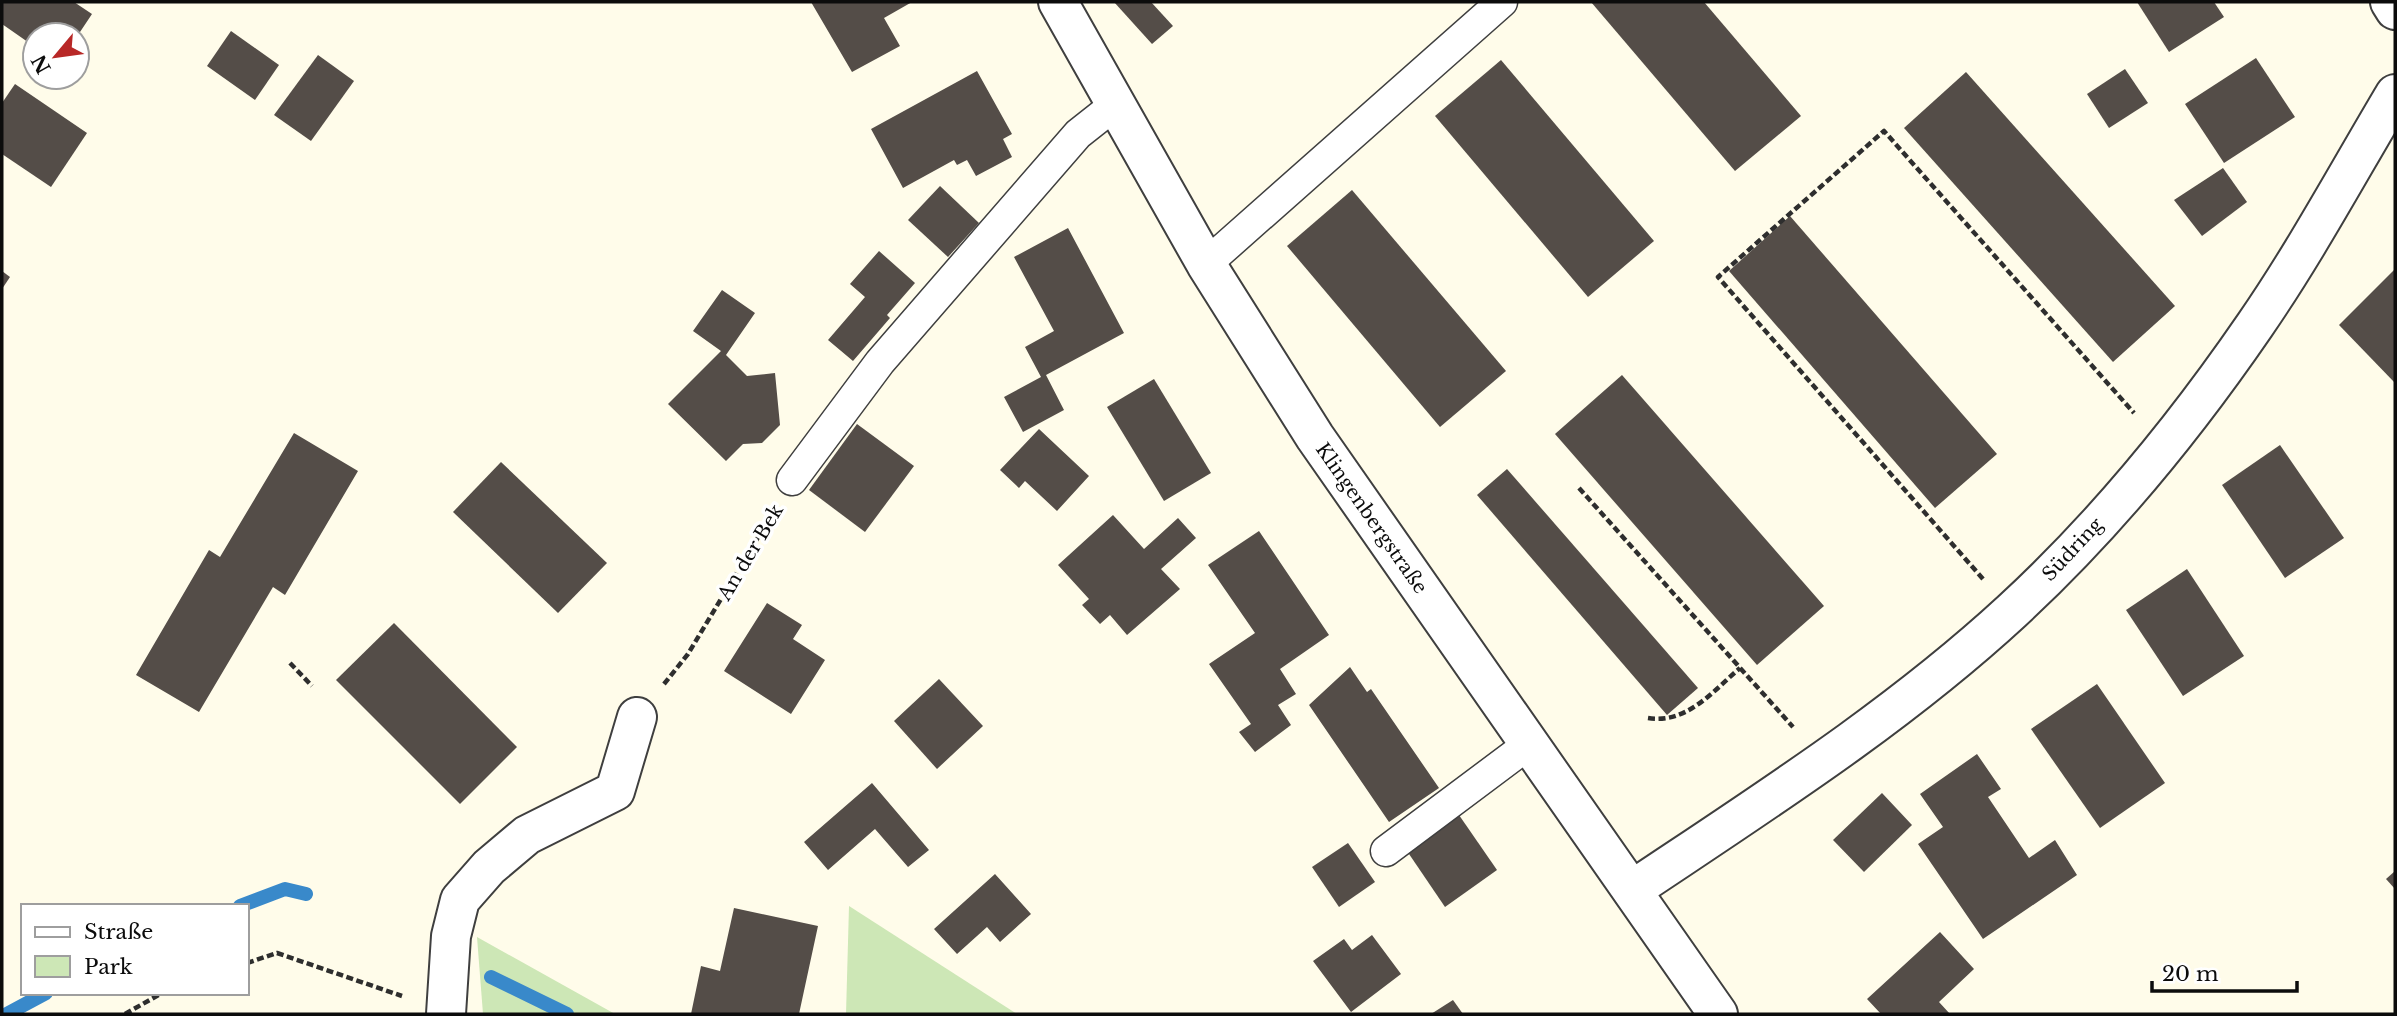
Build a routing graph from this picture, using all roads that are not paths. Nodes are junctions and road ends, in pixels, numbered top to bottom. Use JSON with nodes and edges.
{"nodes":[{"id":1,"x":1058,"y":2,"type":"edge"},
{"id":2,"x":1502,"y":2,"type":"edge"},
{"id":3,"x":2390,"y":2,"type":"edge"},
{"id":4,"x":2395,"y":10,"type":"edge"},
{"id":5,"x":2395,"y":94,"type":"edge"},
{"id":6,"x":1116,"y":103,"type":"junction"},
{"id":7,"x":1206,"y":264,"type":"junction"},
{"id":8,"x":792,"y":480,"type":"road end"},
{"id":9,"x":638,"y":717,"type":"road end"},
{"id":10,"x":1529,"y":744,"type":"junction"},
{"id":11,"x":1386,"y":851,"type":"dead end"},
{"id":12,"x":1632,"y":890,"type":"junction"},
{"id":13,"x":445,"y":1013,"type":"edge"},
{"id":14,"x":1718,"y":1014,"type":"edge"}],
"edges":[{"from":1,"to":6,"type":"street","name":"Klingenbergstraße"},
{"from":2,"to":7,"type":"lane"},
{"from":3,"to":4,"type":"street"},
{"from":5,"to":12,"type":"street","name":"Südring"},
{"from":6,"to":7,"type":"street","name":"Klingenbergstraße"},
{"from":6,"to":8,"type":"lane"},
{"from":7,"to":10,"type":"street","name":"Klingenbergstraße"},
{"from":9,"to":13,"type":"street"},
{"from":10,"to":11,"type":"lane"},
{"from":10,"to":12,"type":"street","name":"Klingenbergstraße"},
{"from":12,"to":14,"type":"street","name":"Klingenbergstraße"}]}
